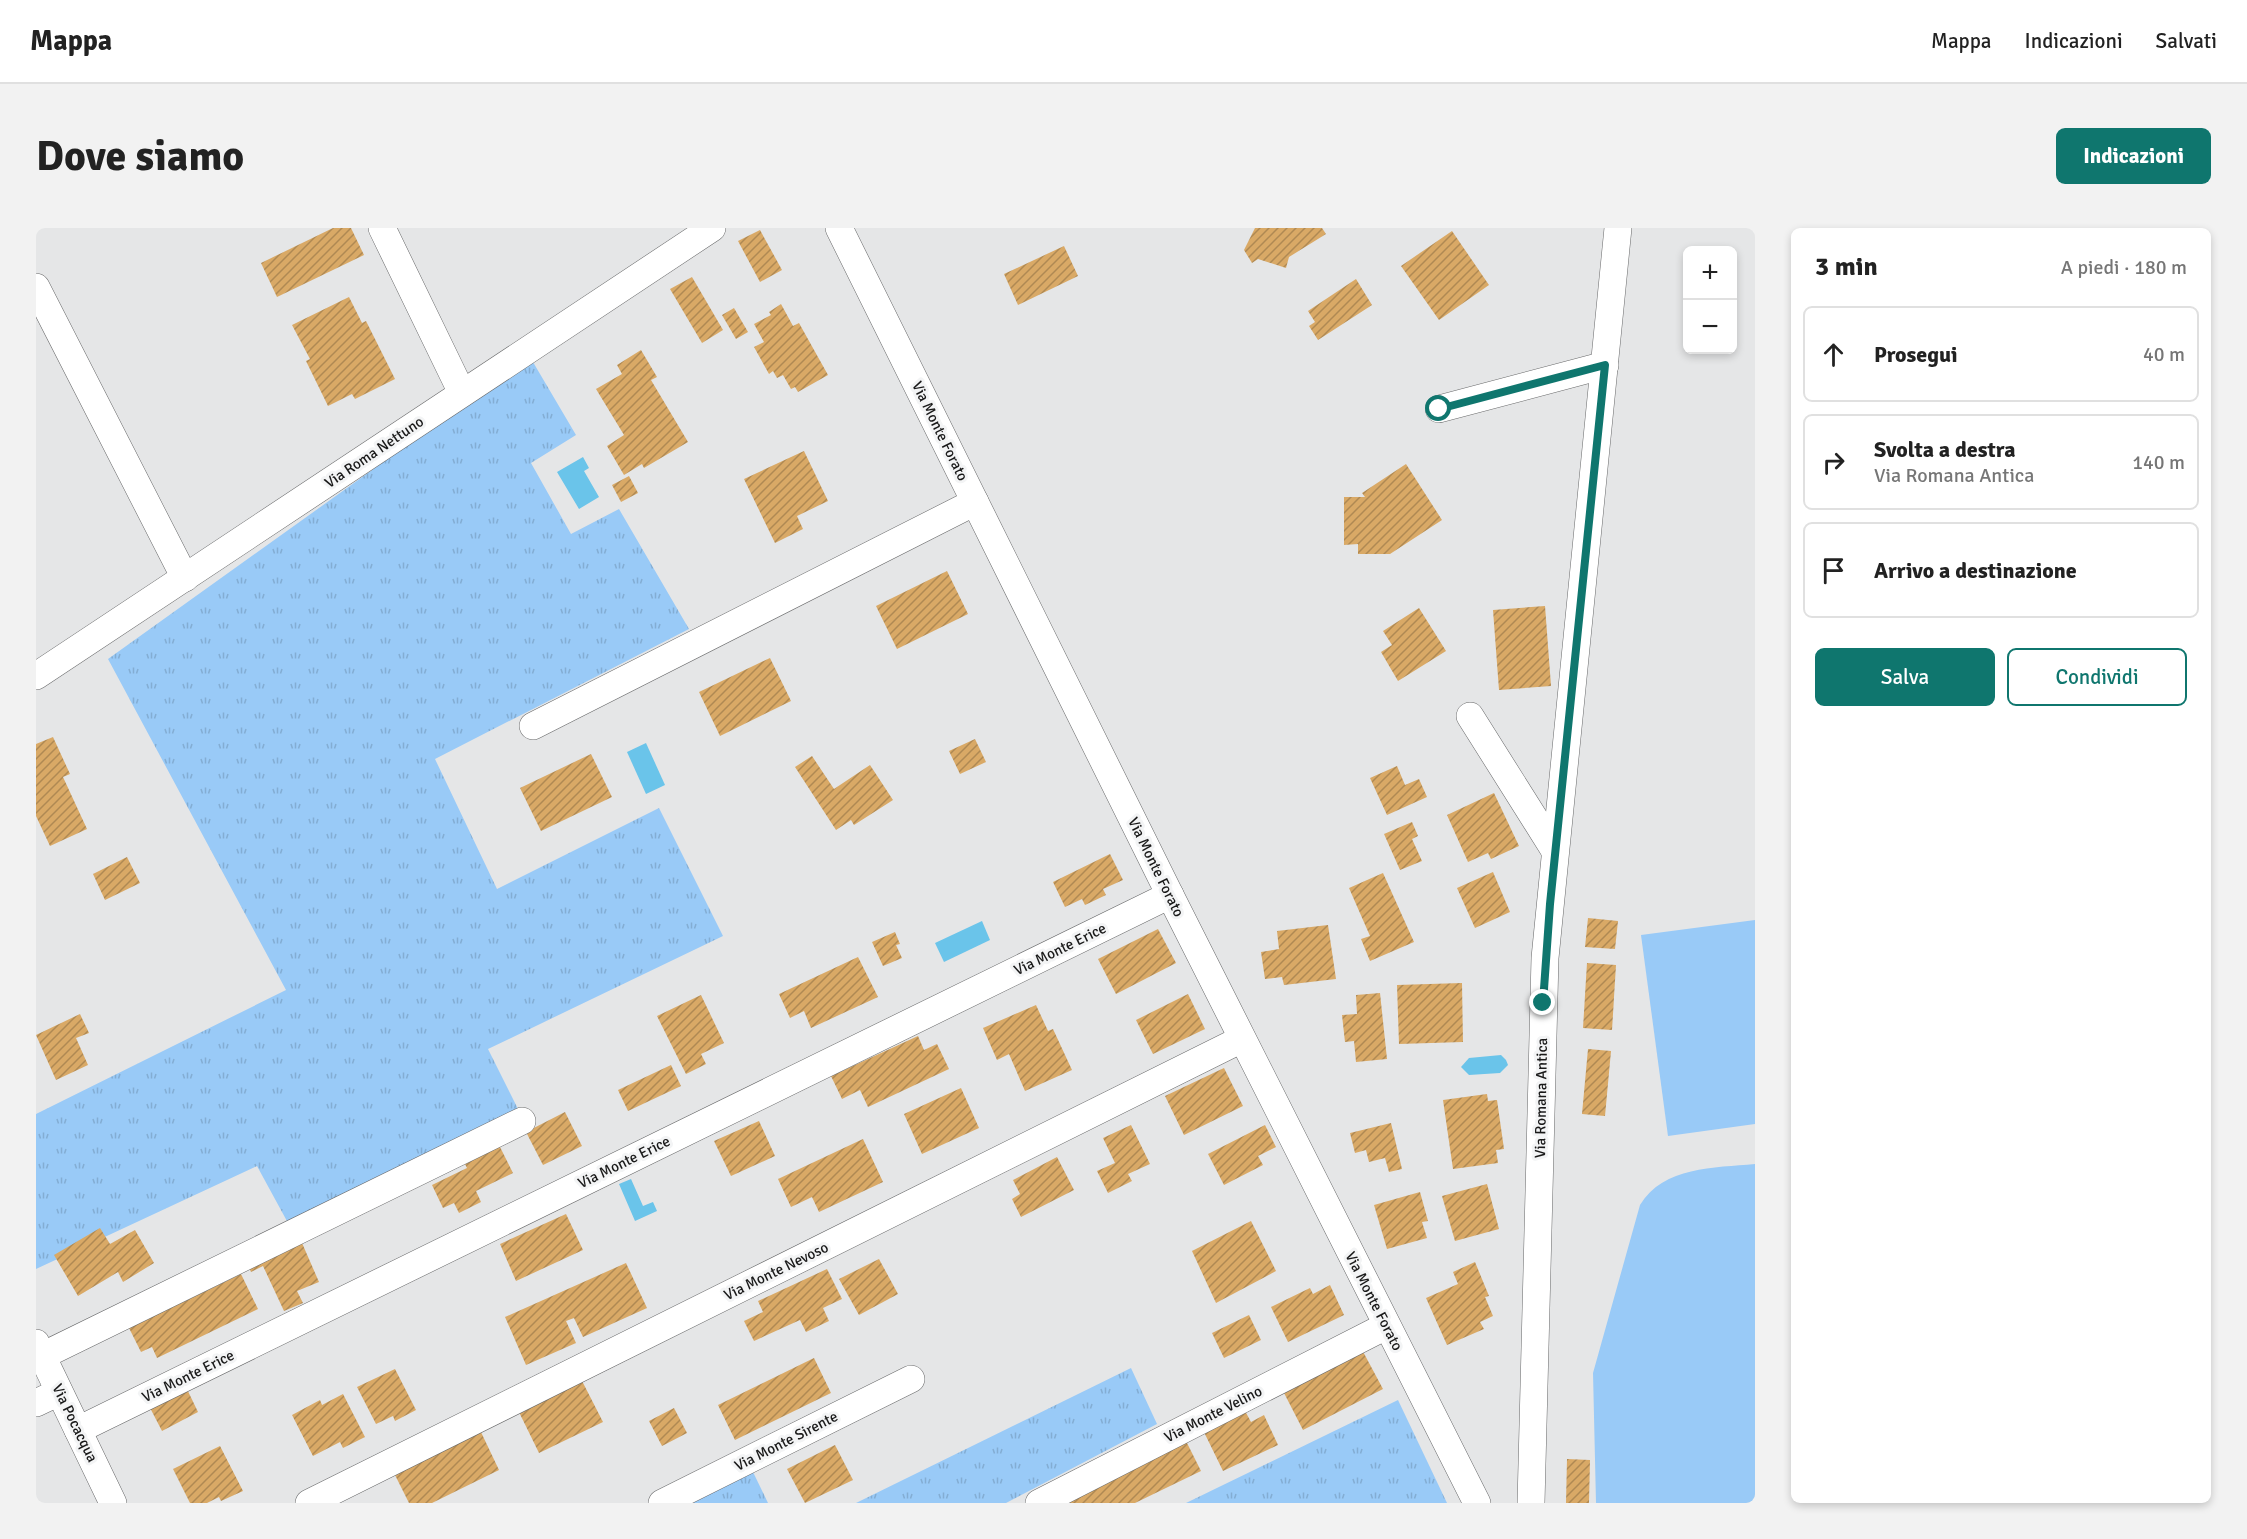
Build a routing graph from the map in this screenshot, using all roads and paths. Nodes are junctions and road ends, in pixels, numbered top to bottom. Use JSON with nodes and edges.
{"nodes":[{"id":1,"x":382,"y":228,"type":"edge"},
{"id":2,"x":712,"y":228,"type":"edge"},
{"id":3,"x":839,"y":228,"type":"edge"},
{"id":4,"x":1618,"y":228,"type":"edge"},
{"id":5,"x":36,"y":287,"type":"edge"},
{"id":6,"x":1605,"y":365,"type":"junction"},
{"id":7,"x":462,"y":393,"type":"junction"},
{"id":8,"x":1439,"y":409,"type":"dead end"},
{"id":9,"x":975,"y":502,"type":"junction"},
{"id":10,"x":184,"y":578,"type":"junction"},
{"id":11,"x":36,"y":676,"type":"edge"},
{"id":12,"x":1470,"y":716,"type":"dead end"},
{"id":13,"x":534,"y":726,"type":"dead end"},
{"id":14,"x":1555,"y":851,"type":"junction"},
{"id":15,"x":1170,"y":895,"type":"junction"},
{"id":16,"x":1242,"y":1039,"type":"junction"},
{"id":17,"x":522,"y":1121,"type":"dead end"},
{"id":18,"x":1386,"y":1326,"type":"junction"},
{"id":19,"x":39,"y":1350,"type":"edge"},
{"id":20,"x":910,"y":1379,"type":"dead end"},
{"id":21,"x":48,"y":1398,"type":"edge"},
{"id":22,"x":78,"y":1430,"type":"junction"},
{"id":23,"x":113,"y":1503,"type":"edge"},
{"id":24,"x":309,"y":1503,"type":"edge"},
{"id":25,"x":662,"y":1503,"type":"edge"},
{"id":26,"x":1039,"y":1503,"type":"edge"},
{"id":27,"x":1477,"y":1503,"type":"edge"},
{"id":28,"x":1531,"y":1503,"type":"edge"}],
"edges":[{"from":1,"to":7,"type":"street"},
{"from":2,"to":7,"type":"street","name":"Via Roma Nettuno"},
{"from":3,"to":9,"type":"street","name":"Via Monte Forato"},
{"from":4,"to":6,"type":"street","name":"Via Romana Antica"},
{"from":5,"to":10,"type":"street"},
{"from":6,"to":8,"type":"street"},
{"from":6,"to":14,"type":"street","name":"Via Romana Antica"},
{"from":7,"to":10,"type":"street","name":"Via Roma Nettuno"},
{"from":9,"to":13,"type":"street"},
{"from":9,"to":15,"type":"street","name":"Via Monte Forato"},
{"from":10,"to":11,"type":"street","name":"Via Roma Nettuno"},
{"from":12,"to":14,"type":"street"},
{"from":14,"to":28,"type":"street","name":"Via Romana Antica"},
{"from":15,"to":16,"type":"street","name":"Via Monte Forato"},
{"from":15,"to":22,"type":"street","name":"Via Monte Erice"},
{"from":16,"to":18,"type":"street","name":"Via Monte Forato"},
{"from":16,"to":24,"type":"street","name":"Via Monte Nevoso"},
{"from":17,"to":19,"type":"street"},
{"from":18,"to":26,"type":"street","name":"Via Monte Velino"},
{"from":18,"to":27,"type":"street","name":"Via Monte Forato"},
{"from":19,"to":21,"type":"street","name":"Via Pocacqua"},
{"from":20,"to":25,"type":"street","name":"Via Monte Sirente"},
{"from":21,"to":22,"type":"street","name":"Via Pocacqua"},
{"from":22,"to":23,"type":"street","name":"Via Pocacqua"}]}
